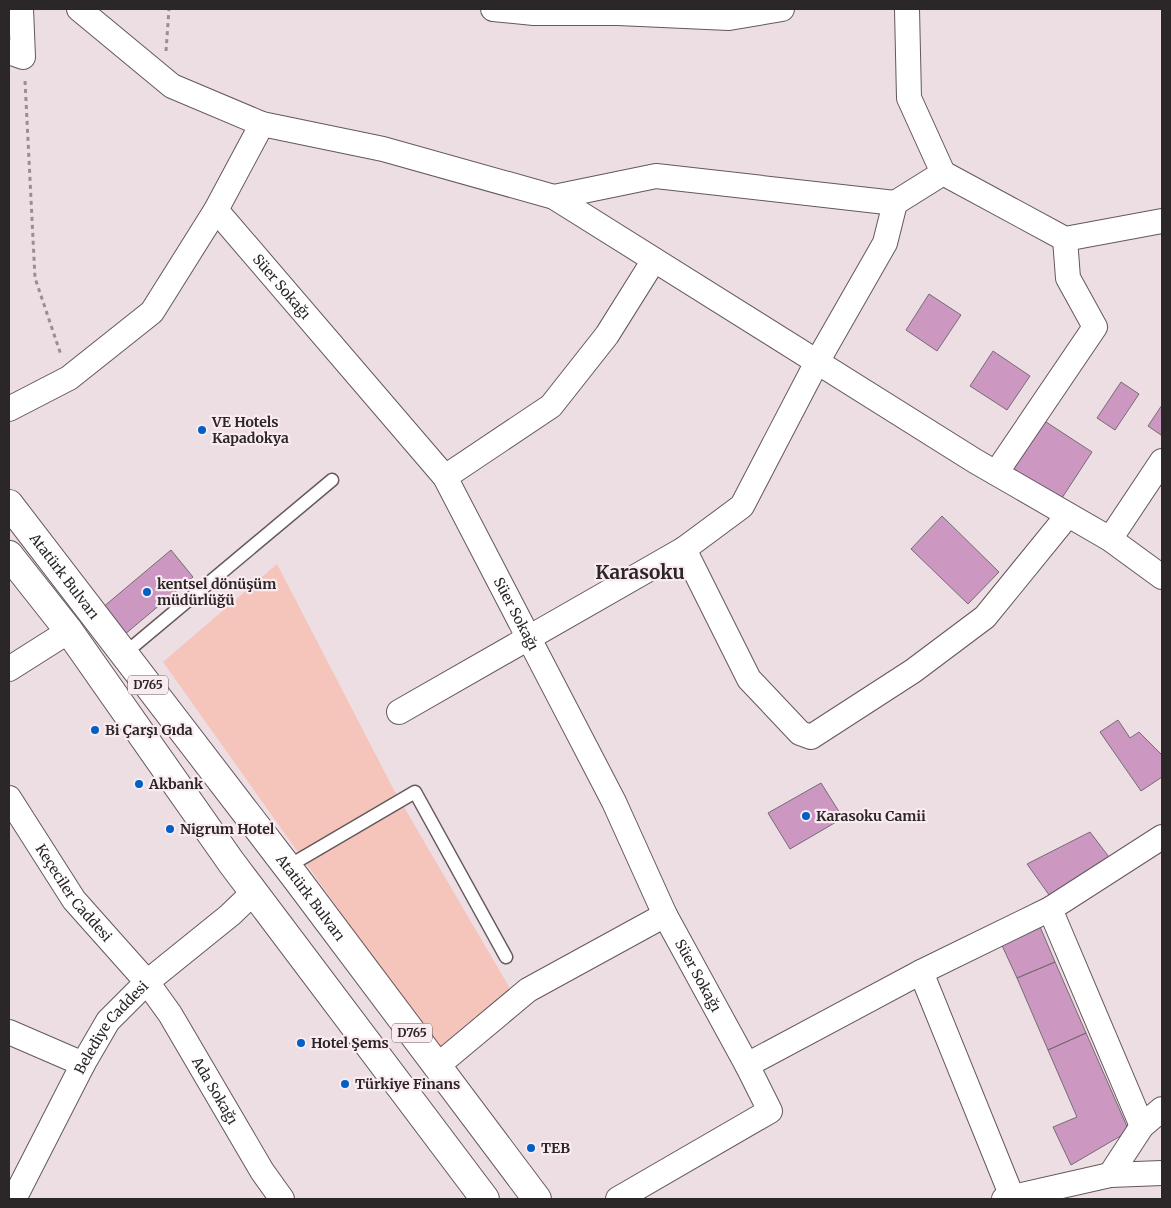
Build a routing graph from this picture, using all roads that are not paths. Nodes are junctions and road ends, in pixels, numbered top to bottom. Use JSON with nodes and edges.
{"nodes":[{"id":1,"x":21,"y":9,"type":"edge"},
{"id":2,"x":79,"y":9,"type":"edge"},
{"id":3,"x":493,"y":9,"type":"edge"},
{"id":4,"x":782,"y":9,"type":"edge"},
{"id":5,"x":907,"y":9,"type":"edge"},
{"id":6,"x":582,"y":11,"type":"edge"},
{"id":7,"x":754,"y":11,"type":"edge"},
{"id":8,"x":16,"y":55,"type":"edge"},
{"id":9,"x":262,"y":124,"type":"junction"},
{"id":10,"x":943,"y":173,"type":"junction"},
{"id":11,"x":554,"y":197,"type":"junction"},
{"id":12,"x":895,"y":203,"type":"junction"},
{"id":13,"x":216,"y":210,"type":"junction"},
{"id":14,"x":1162,"y":221,"type":"edge"},
{"id":15,"x":1064,"y":239,"type":"junction"},
{"id":16,"x":654,"y":260,"type":"junction"},
{"id":17,"x":817,"y":362,"type":"junction"},
{"id":18,"x":9,"y":410,"type":"edge"},
{"id":19,"x":1162,"y":461,"type":"edge"},
{"id":20,"x":996,"y":473,"type":"junction"},
{"id":21,"x":445,"y":477,"type":"junction"},
{"id":22,"x":332,"y":480,"type":"dead end"},
{"id":23,"x":9,"y":504,"type":"edge"},
{"id":24,"x":1068,"y":515,"type":"junction"},
{"id":25,"x":1110,"y":539,"type":"junction"},
{"id":26,"x":684,"y":549,"type":"junction"},
{"id":27,"x":9,"y":555,"type":"edge"},
{"id":28,"x":1162,"y":577,"type":"edge"},
{"id":29,"x":69,"y":631,"type":"junction"},
{"id":30,"x":529,"y":638,"type":"junction"},
{"id":31,"x":124,"y":654,"type":"junction"},
{"id":32,"x":9,"y":669,"type":"edge"},
{"id":33,"x":399,"y":712,"type":"dead end"},
{"id":34,"x":9,"y":798,"type":"edge"},
{"id":35,"x":1162,"y":837,"type":"edge"},
{"id":36,"x":288,"y":867,"type":"junction"},
{"id":37,"x":253,"y":893,"type":"junction"},
{"id":38,"x":1050,"y":909,"type":"junction"},
{"id":39,"x":665,"y":915,"type":"junction"},
{"id":40,"x":506,"y":957,"type":"dead end"},
{"id":41,"x":921,"y":972,"type":"junction"},
{"id":42,"x":147,"y":982,"type":"junction"},
{"id":43,"x":9,"y":1032,"type":"edge"},
{"id":44,"x":83,"y":1064,"type":"junction"},
{"id":45,"x":747,"y":1065,"type":"junction"},
{"id":46,"x":437,"y":1066,"type":"junction"},
{"id":47,"x":1162,"y":1109,"type":"edge"},
{"id":48,"x":1142,"y":1126,"type":"junction"},
{"id":49,"x":1162,"y":1173,"type":"edge"},
{"id":50,"x":1110,"y":1175,"type":"junction"},
{"id":51,"x":14,"y":1199,"type":"edge"},
{"id":52,"x":282,"y":1199,"type":"edge"},
{"id":53,"x":485,"y":1199,"type":"edge"},
{"id":54,"x":537,"y":1199,"type":"edge"},
{"id":55,"x":618,"y":1199,"type":"edge"},
{"id":56,"x":1010,"y":1199,"type":"edge"}],
"edges":[{"from":1,"to":8,"type":"street"},
{"from":2,"to":9,"type":"street"},
{"from":3,"to":6,"type":"street"},
{"from":4,"to":7,"type":"street"},
{"from":5,"to":10,"type":"street"},
{"from":6,"to":7,"type":"street"},
{"from":9,"to":11,"type":"street"},
{"from":9,"to":13,"type":"street"},
{"from":10,"to":12,"type":"street"},
{"from":10,"to":15,"type":"street"},
{"from":11,"to":12,"type":"street"},
{"from":11,"to":16,"type":"street"},
{"from":12,"to":17,"type":"street"},
{"from":13,"to":18,"type":"street"},
{"from":13,"to":21,"type":"street","name":"Süer Sokağı"},
{"from":14,"to":15,"type":"street"},
{"from":15,"to":20,"type":"street"},
{"from":16,"to":17,"type":"street"},
{"from":16,"to":21,"type":"street"},
{"from":17,"to":20,"type":"street"},
{"from":17,"to":26,"type":"street"},
{"from":19,"to":25,"type":"street"},
{"from":20,"to":24,"type":"street"},
{"from":21,"to":30,"type":"street","name":"Süer Sokağı"},
{"from":22,"to":31,"type":"lane"},
{"from":23,"to":31,"type":"main road","name":"Atatürk Bulvarı","number":"D765"},
{"from":24,"to":25,"type":"street"},
{"from":24,"to":26,"type":"street"},
{"from":25,"to":28,"type":"street"},
{"from":26,"to":30,"type":"street"},
{"from":27,"to":29,"type":"main road","number":"D765"},
{"from":29,"to":32,"type":"street"},
{"from":29,"to":37,"type":"main road","number":"D765"},
{"from":30,"to":33,"type":"street"},
{"from":30,"to":39,"type":"street","name":"Süer Sokağı"},
{"from":31,"to":36,"type":"main road","name":"Atatürk Bulvarı","number":"D765"},
{"from":34,"to":42,"type":"street","name":"Keçeciler Caddesi"},
{"from":35,"to":38,"type":"street"},
{"from":36,"to":37,"type":"main road"},
{"from":36,"to":40,"type":"lane"},
{"from":36,"to":46,"type":"main road","name":"Atatürk Bulvarı","number":"D765"},
{"from":37,"to":42,"type":"street","name":"Belediye Caddesi"},
{"from":37,"to":53,"type":"main road","number":"D765"},
{"from":38,"to":41,"type":"street"},
{"from":38,"to":48,"type":"street"},
{"from":39,"to":45,"type":"street","name":"Süer Sokağı"},
{"from":39,"to":46,"type":"street"},
{"from":41,"to":45,"type":"street"},
{"from":41,"to":56,"type":"street"},
{"from":42,"to":44,"type":"street","name":"Belediye Caddesi"},
{"from":42,"to":52,"type":"street","name":"Ada Sokağı"},
{"from":43,"to":44,"type":"street"},
{"from":44,"to":51,"type":"street","name":"Belediye Caddesi"},
{"from":45,"to":55,"type":"street","name":"Süer Sokağı"},
{"from":46,"to":54,"type":"main road","name":"Atatürk Bulvarı","number":"D765"},
{"from":47,"to":48,"type":"street"},
{"from":48,"to":50,"type":"street"},
{"from":49,"to":50,"type":"street"},
{"from":50,"to":56,"type":"street"}]}
